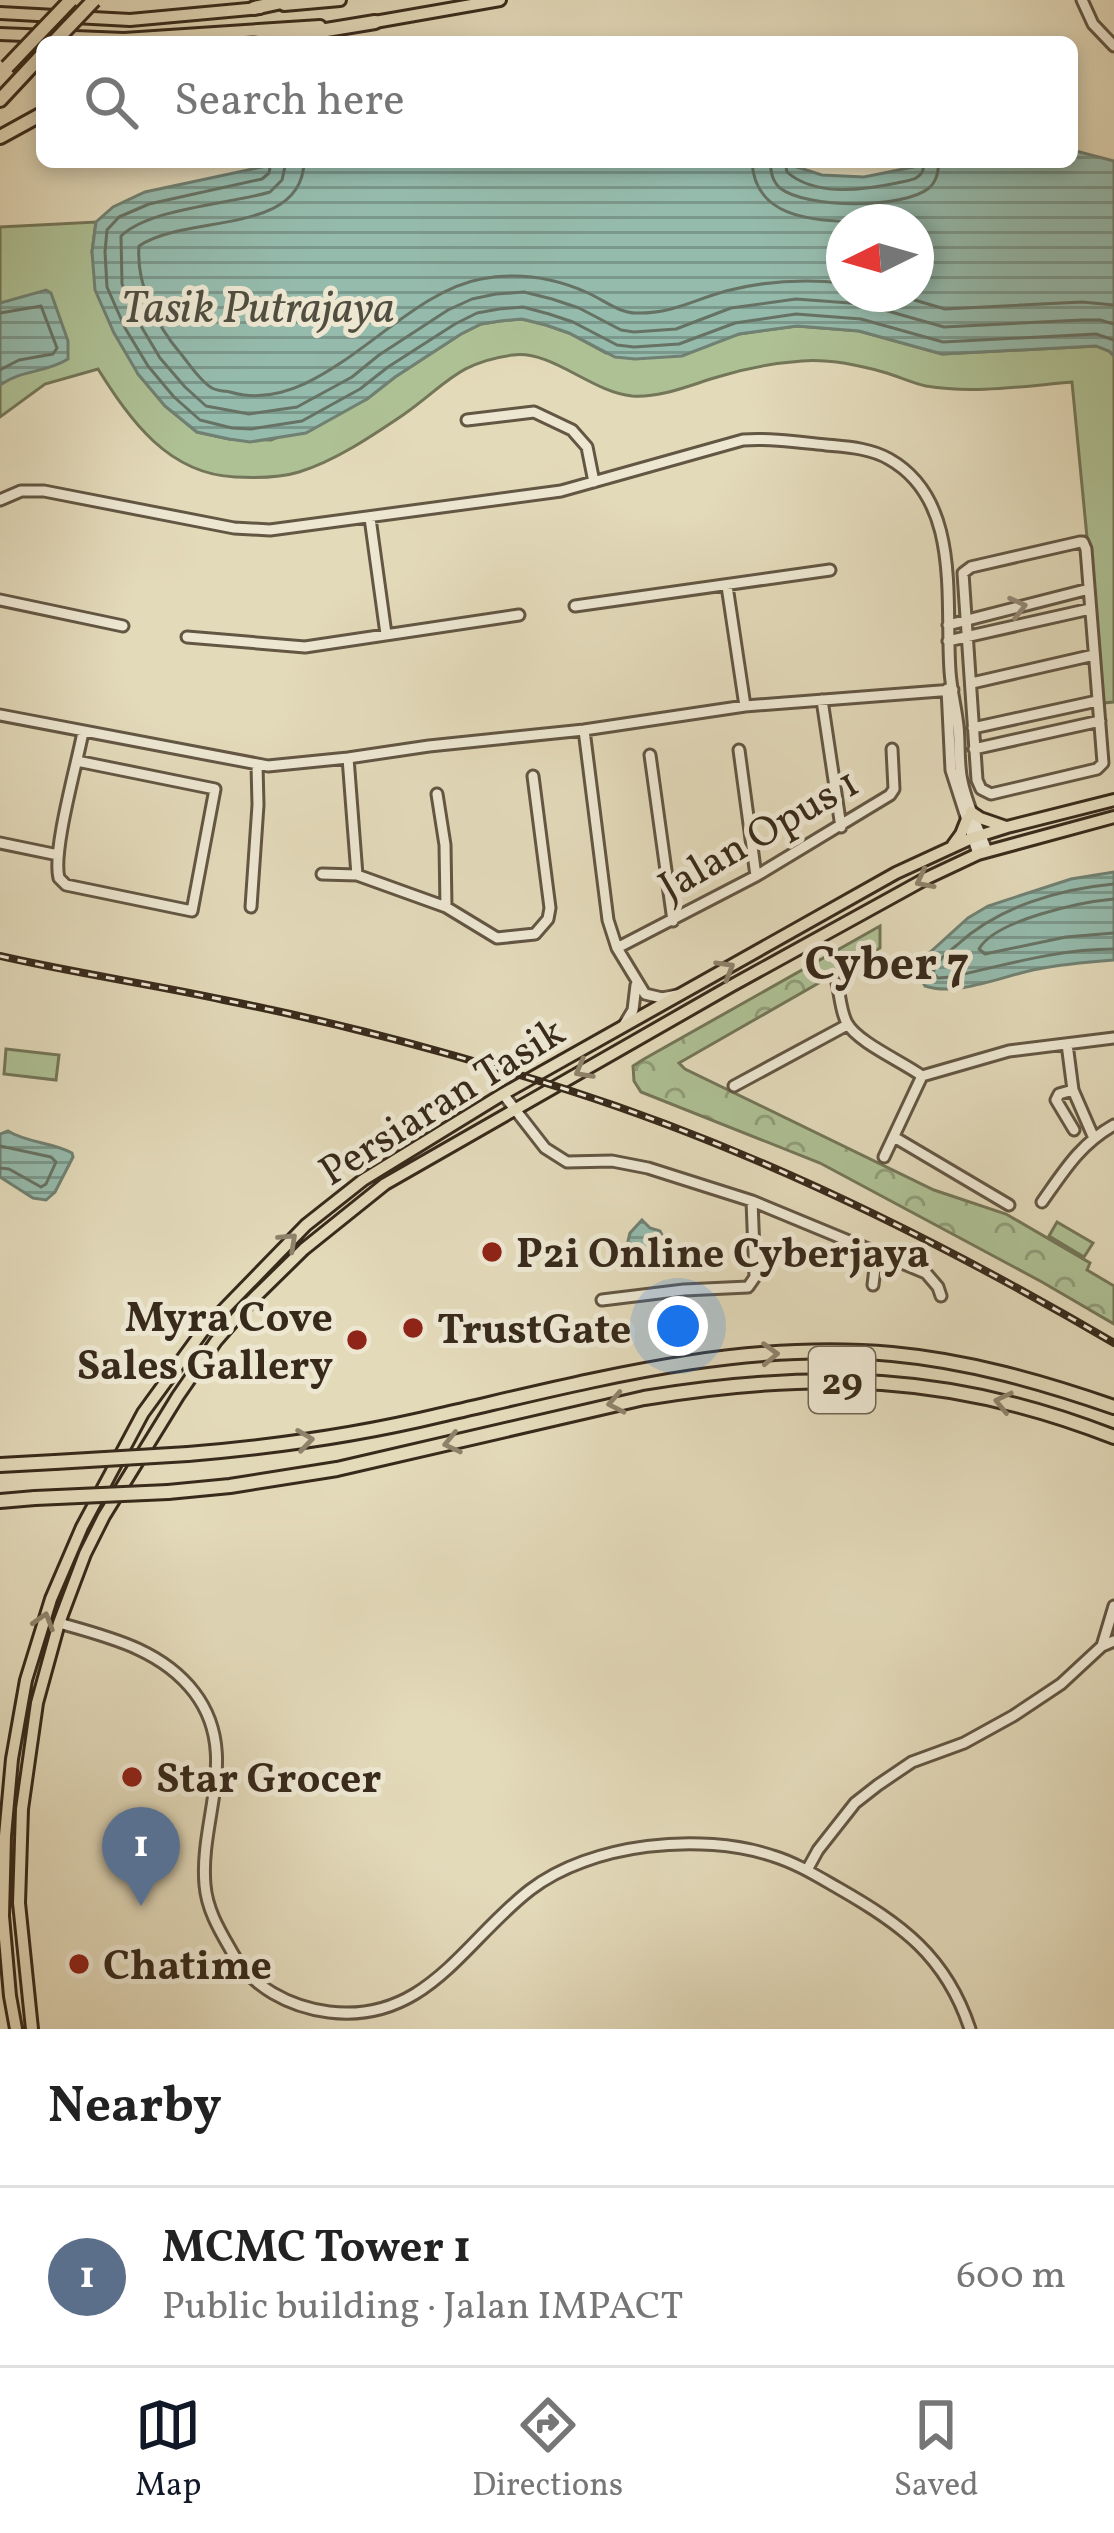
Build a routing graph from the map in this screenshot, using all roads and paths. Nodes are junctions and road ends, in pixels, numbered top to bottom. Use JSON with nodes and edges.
{"nodes":[{"id":1,"x":71,"y":0,"type":"edge"},
{"id":2,"x":94,"y":0,"type":"edge"},
{"id":3,"x":291,"y":0,"type":"edge"},
{"id":4,"x":340,"y":0,"type":"edge"},
{"id":5,"x":500,"y":0,"type":"edge"},
{"id":6,"x":1082,"y":0,"type":"edge"},
{"id":7,"x":254,"y":8,"type":"junction"},
{"id":8,"x":0,"y":13,"type":"edge"},
{"id":9,"x":374,"y":22,"type":"junction"},
{"id":10,"x":0,"y":34,"type":"edge"},
{"id":11,"x":37,"y":36,"type":"edge"},
{"id":12,"x":50,"y":36,"type":"edge"},
{"id":13,"x":60,"y":36,"type":"edge"},
{"id":14,"x":168,"y":36,"type":"edge"},
{"id":15,"x":289,"y":36,"type":"edge"},
{"id":16,"x":36,"y":37,"type":"edge"},
{"id":17,"x":1114,"y":46,"type":"edge"},
{"id":18,"x":36,"y":61,"type":"edge"},
{"id":19,"x":3,"y":71,"type":"edge"},
{"id":20,"x":0,"y":100,"type":"edge"},
{"id":21,"x":36,"y":117,"type":"edge"},
{"id":22,"x":0,"y":137,"type":"edge"},
{"id":23,"x":467,"y":420,"type":"dead end"},
{"id":24,"x":594,"y":482,"type":"junction"},
{"id":25,"x":0,"y":500,"type":"edge"},
{"id":26,"x":370,"y":518,"type":"junction"},
{"id":27,"x":830,"y":570,"type":"dead end"},
{"id":28,"x":728,"y":586,"type":"junction"},
{"id":29,"x":1089,"y":589,"type":"junction"},
{"id":30,"x":0,"y":601,"type":"edge"},
{"id":31,"x":575,"y":606,"type":"dead end"},
{"id":32,"x":1090,"y":609,"type":"junction"},
{"id":33,"x":519,"y":615,"type":"dead end"},
{"id":34,"x":968,"y":620,"type":"junction"},
{"id":35,"x":947,"y":625,"type":"junction"},
{"id":36,"x":123,"y":626,"type":"dead end"},
{"id":37,"x":386,"y":634,"type":"junction"},
{"id":38,"x":968,"y":637,"type":"junction"},
{"id":39,"x":187,"y":638,"type":"dead end"},
{"id":40,"x":948,"y":641,"type":"junction"},
{"id":41,"x":1094,"y":655,"type":"junction"},
{"id":42,"x":972,"y":683,"type":"junction"},
{"id":43,"x":950,"y":691,"type":"junction"},
{"id":44,"x":822,"y":700,"type":"junction"},
{"id":45,"x":1097,"y":700,"type":"junction"},
{"id":46,"x":745,"y":706,"type":"junction"},
{"id":47,"x":0,"y":715,"type":"edge"},
{"id":48,"x":1100,"y":721,"type":"junction"},
{"id":49,"x":973,"y":728,"type":"junction"},
{"id":50,"x":584,"y":730,"type":"junction"},
{"id":51,"x":83,"y":732,"type":"junction"},
{"id":52,"x":892,"y":749,"type":"dead end"},
{"id":53,"x":974,"y":749,"type":"junction"},
{"id":54,"x":739,"y":750,"type":"dead end"},
{"id":55,"x":650,"y":755,"type":"dead end"},
{"id":56,"x":348,"y":758,"type":"junction"},
{"id":57,"x":77,"y":761,"type":"junction"},
{"id":58,"x":262,"y":765,"type":"junction"},
{"id":59,"x":533,"y":776,"type":"dead end"},
{"id":60,"x":437,"y":794,"type":"dead end"},
{"id":61,"x":1114,"y":800,"type":"edge"},
{"id":62,"x":969,"y":815,"type":"junction"},
{"id":63,"x":1114,"y":817,"type":"edge"},
{"id":64,"x":841,"y":827,"type":"junction"},
{"id":65,"x":1006,"y":827,"type":"junction"},
{"id":66,"x":977,"y":837,"type":"junction"},
{"id":67,"x":0,"y":843,"type":"edge"},
{"id":68,"x":951,"y":848,"type":"junction"},
{"id":69,"x":982,"y":852,"type":"junction"},
{"id":70,"x":58,"y":855,"type":"junction"},
{"id":71,"x":322,"y":874,"type":"dead end"},
{"id":72,"x":357,"y":874,"type":"junction"},
{"id":73,"x":756,"y":876,"type":"junction"},
{"id":74,"x":446,"y":907,"type":"junction"},
{"id":75,"x":251,"y":908,"type":"dead end"},
{"id":76,"x":673,"y":921,"type":"junction"},
{"id":77,"x":617,"y":948,"type":"junction"},
{"id":78,"x":634,"y":976,"type":"junction"},
{"id":79,"x":837,"y":983,"type":"dead end"},
{"id":80,"x":683,"y":994,"type":"junction"},
{"id":81,"x":847,"y":1025,"type":"junction"},
{"id":82,"x":621,"y":1029,"type":"junction"},
{"id":83,"x":1114,"y":1038,"type":"edge"},
{"id":84,"x":1067,"y":1044,"type":"junction"},
{"id":85,"x":922,"y":1076,"type":"junction"},
{"id":86,"x":734,"y":1086,"type":"dead end"},
{"id":87,"x":1073,"y":1090,"type":"junction"},
{"id":88,"x":503,"y":1094,"type":"junction"},
{"id":89,"x":514,"y":1108,"type":"junction"},
{"id":90,"x":1114,"y":1125,"type":"edge"},
{"id":91,"x":1074,"y":1130,"type":"dead end"},
{"id":92,"x":1094,"y":1136,"type":"junction"},
{"id":93,"x":894,"y":1137,"type":"junction"},
{"id":94,"x":884,"y":1157,"type":"dead end"},
{"id":95,"x":752,"y":1201,"type":"junction"},
{"id":96,"x":1042,"y":1202,"type":"dead end"},
{"id":97,"x":1009,"y":1204,"type":"dead end"},
{"id":98,"x":877,"y":1251,"type":"junction"},
{"id":99,"x":873,"y":1285,"type":"dead end"},
{"id":100,"x":940,"y":1296,"type":"dead end"},
{"id":101,"x":602,"y":1300,"type":"dead end"},
{"id":102,"x":1114,"y":1407,"type":"edge"},
{"id":103,"x":1114,"y":1437,"type":"edge"},
{"id":104,"x":0,"y":1466,"type":"edge"},
{"id":105,"x":0,"y":1501,"type":"edge"},
{"id":106,"x":1114,"y":1606,"type":"edge"},
{"id":107,"x":59,"y":1623,"type":"junction"},
{"id":108,"x":1108,"y":1644,"type":"edge"},
{"id":109,"x":3,"y":1819,"type":"edge"},
{"id":110,"x":21,"y":1819,"type":"junction"},
{"id":111,"x":2,"y":1834,"type":"edge"},
{"id":112,"x":20,"y":1838,"type":"junction"},
{"id":113,"x":807,"y":1870,"type":"junction"},
{"id":114,"x":16,"y":2029,"type":"edge"},
{"id":115,"x":32,"y":2029,"type":"edge"},
{"id":116,"x":970,"y":2029,"type":"edge"}],
"edges":[{"from":1,"to":11,"type":"highway","bridge":true},
{"from":2,"to":13,"type":"highway","bridge":true},
{"from":3,"to":7,"type":"highway"},
{"from":4,"to":7,"type":"main road"},
{"from":5,"to":9,"type":"main road"},
{"from":6,"to":17,"type":"street"},
{"from":7,"to":8,"type":"main road"},
{"from":9,"to":14,"type":"main road"},
{"from":9,"to":15,"type":"highway"},
{"from":10,"to":12,"type":"main road"},
{"from":16,"to":19,"type":"highway","bridge":true},
{"from":18,"to":20,"type":"highway"},
{"from":21,"to":22,"type":"highway"},
{"from":23,"to":24,"type":"street"},
{"from":24,"to":26,"type":"street"},
{"from":24,"to":35,"type":"street"},
{"from":25,"to":26,"type":"street"},
{"from":26,"to":37,"type":"street"},
{"from":27,"to":28,"type":"street"},
{"from":28,"to":31,"type":"street"},
{"from":28,"to":46,"type":"street"},
{"from":29,"to":32,"type":"street"},
{"from":34,"to":29,"type":"street","one_way":true},
{"from":29,"to":34,"type":"street"},
{"from":30,"to":36,"type":"street"},
{"from":32,"to":38,"type":"street"},
{"from":32,"to":41,"type":"street"},
{"from":33,"to":37,"type":"street"},
{"from":34,"to":35,"type":"street"},
{"from":34,"to":38,"type":"street"},
{"from":35,"to":40,"type":"street"},
{"from":37,"to":39,"type":"street"},
{"from":38,"to":40,"type":"street"},
{"from":38,"to":42,"type":"street"},
{"from":40,"to":43,"type":"street"},
{"from":41,"to":42,"type":"street"},
{"from":41,"to":45,"type":"street"},
{"from":42,"to":49,"type":"street"},
{"from":43,"to":44,"type":"street"},
{"from":43,"to":62,"type":"street"},
{"from":44,"to":46,"type":"street"},
{"from":44,"to":64,"type":"street"},
{"from":45,"to":48,"type":"street"},
{"from":45,"to":49,"type":"street"},
{"from":46,"to":50,"type":"street"},
{"from":47,"to":51,"type":"street"},
{"from":48,"to":53,"type":"street"},
{"from":48,"to":53,"type":"street"},
{"from":49,"to":53,"type":"street"},
{"from":50,"to":56,"type":"street"},
{"from":50,"to":77,"type":"street"},
{"from":51,"to":57,"type":"street"},
{"from":51,"to":58,"type":"street"},
{"from":52,"to":64,"type":"street","name":"Jalan Opus 1"},
{"from":54,"to":73,"type":"street"},
{"from":55,"to":76,"type":"street"},
{"from":56,"to":58,"type":"street"},
{"from":56,"to":72,"type":"street"},
{"from":57,"to":70,"type":"street"},
{"from":57,"to":70,"type":"street"},
{"from":58,"to":75,"type":"street"},
{"from":59,"to":74,"type":"street"},
{"from":60,"to":74,"type":"street"},
{"from":61,"to":65,"type":"main road","name":"Persiaran Tasik"},
{"from":62,"to":65,"type":"main road"},
{"from":62,"to":66,"type":"street"},
{"from":62,"to":68,"type":"main road"},
{"from":63,"to":69,"type":"main road","name":"Persiaran Tasik"},
{"from":64,"to":73,"type":"street","name":"Jalan Opus 1"},
{"from":65,"to":66,"type":"main road","name":"Persiaran Tasik"},
{"from":66,"to":68,"type":"main road","name":"Persiaran Tasik"},
{"from":66,"to":69,"type":"street"},
{"from":67,"to":70,"type":"street"},
{"from":80,"to":68,"type":"main road","name":"Persiaran Tasik","one_way":true},
{"from":69,"to":89,"type":"main road","name":"Persiaran Tasik","one_way":true},
{"from":71,"to":72,"type":"street"},
{"from":72,"to":74,"type":"street"},
{"from":73,"to":76,"type":"street","name":"Jalan Opus 1"},
{"from":76,"to":77,"type":"street","name":"Jalan Opus 1"},
{"from":77,"to":78,"type":"street"},
{"from":78,"to":80,"type":"street"},
{"from":78,"to":82,"type":"street"},
{"from":79,"to":81,"type":"street"},
{"from":80,"to":82,"type":"main road","name":"Persiaran Tasik"},
{"from":81,"to":85,"type":"street"},
{"from":81,"to":86,"type":"street"},
{"from":82,"to":88,"type":"main road","name":"Persiaran Tasik"},
{"from":83,"to":84,"type":"street"},
{"from":84,"to":85,"type":"street"},
{"from":84,"to":87,"type":"street"},
{"from":85,"to":93,"type":"street"},
{"from":87,"to":91,"type":"street"},
{"from":87,"to":92,"type":"street"},
{"from":88,"to":89,"type":"street"},
{"from":109,"to":88,"type":"main road","name":"Persiaran Tasik","one_way":true},
{"from":89,"to":95,"type":"street"},
{"from":89,"to":107,"type":"main road","name":"Persiaran Tasik"},
{"from":90,"to":92,"type":"street"},
{"from":92,"to":96,"type":"street"},
{"from":93,"to":94,"type":"street"},
{"from":93,"to":97,"type":"street"},
{"from":95,"to":98,"type":"street"},
{"from":95,"to":101,"type":"street"},
{"from":98,"to":99,"type":"street"},
{"from":98,"to":100,"type":"street"},
{"from":104,"to":102,"type":"highway","number":"29","one_way":true,"bridge":true},
{"from":103,"to":105,"type":"highway","number":"29","one_way":true,"bridge":true},
{"from":106,"to":108,"type":"street"},
{"from":107,"to":110,"type":"main road","name":"Persiaran Tasik"},
{"from":107,"to":113,"type":"street"},
{"from":108,"to":113,"type":"street"},
{"from":109,"to":110,"type":"street"},
{"from":109,"to":111,"type":"main road","name":"Persiaran Tasik"},
{"from":110,"to":112,"type":"main road","name":"Persiaran Tasik"},
{"from":111,"to":112,"type":"street"},
{"from":111,"to":114,"type":"main road","name":"Persiaran Tasik"},
{"from":112,"to":115,"type":"main road","name":"Persiaran Tasik"},
{"from":113,"to":116,"type":"street"}]}
